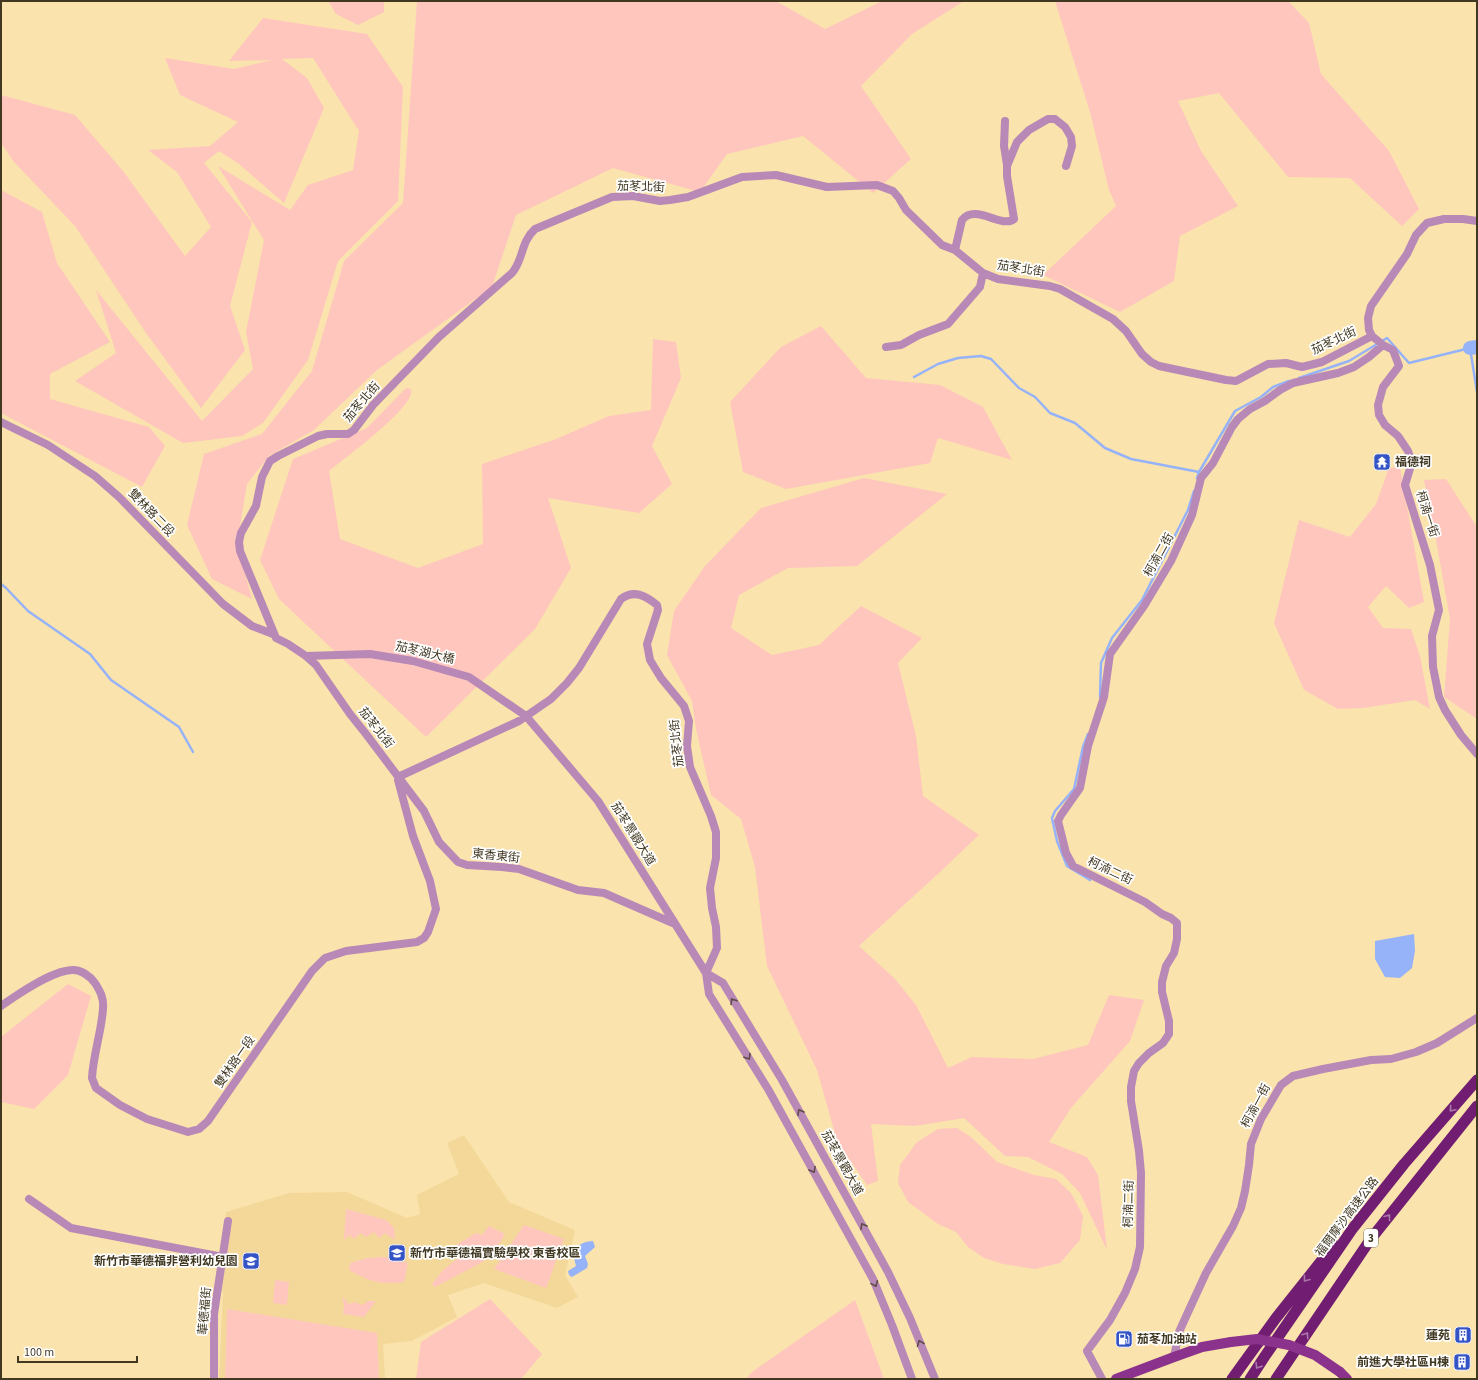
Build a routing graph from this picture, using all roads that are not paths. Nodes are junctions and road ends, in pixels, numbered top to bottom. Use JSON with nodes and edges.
{"nodes":[{"id":1,"x":1005,"y":121,"type":"dead end"},
{"id":2,"x":1007,"y":166,"type":"junction"},
{"id":3,"x":1066,"y":166,"type":"dead end"},
{"id":4,"x":1477,"y":221,"type":"edge"},
{"id":5,"x":955,"y":250,"type":"junction"},
{"id":6,"x":983,"y":273,"type":"junction"},
{"id":7,"x":1372,"y":336,"type":"junction"},
{"id":8,"x":1383,"y":345,"type":"junction"},
{"id":9,"x":886,"y":347,"type":"dead end"},
{"id":10,"x":1,"y":422,"type":"edge"},
{"id":11,"x":273,"y":634,"type":"junction"},
{"id":12,"x":306,"y":656,"type":"junction"},
{"id":13,"x":526,"y":716,"type":"junction"},
{"id":14,"x":1477,"y":754,"type":"edge"},
{"id":15,"x":398,"y":777,"type":"junction"},
{"id":16,"x":675,"y":924,"type":"junction"},
{"id":17,"x":706,"y":973,"type":"junction"},
{"id":18,"x":1,"y":1006,"type":"edge"},
{"id":19,"x":1477,"y":1018,"type":"edge"},
{"id":20,"x":1477,"y":1080,"type":"edge"},
{"id":21,"x":1477,"y":1106,"type":"edge"},
{"id":22,"x":1404,"y":1164,"type":"junction"},
{"id":23,"x":29,"y":1199,"type":"dead end"},
{"id":24,"x":228,"y":1222,"type":"dead end"},
{"id":25,"x":222,"y":1257,"type":"junction"},
{"id":26,"x":1174,"y":1357,"type":"junction"},
{"id":27,"x":1344,"y":1376,"type":"edge"},
{"id":28,"x":214,"y":1379,"type":"edge"},
{"id":29,"x":912,"y":1379,"type":"edge"},
{"id":30,"x":934,"y":1379,"type":"edge"},
{"id":31,"x":1102,"y":1379,"type":"edge"},
{"id":32,"x":1116,"y":1379,"type":"edge"},
{"id":33,"x":1232,"y":1379,"type":"edge"},
{"id":34,"x":1250,"y":1379,"type":"edge"},
{"id":35,"x":1276,"y":1379,"type":"edge"}],
"edges":[{"from":1,"to":2,"type":"street"},
{"from":2,"to":3,"type":"street"},
{"from":2,"to":5,"type":"street"},
{"from":4,"to":7,"type":"street"},
{"from":5,"to":6,"type":"street","name":"茄苳北街"},
{"from":5,"to":11,"type":"street","name":"茄苳北街"},
{"from":6,"to":7,"type":"street","name":"茄苳北街"},
{"from":6,"to":9,"type":"street"},
{"from":7,"to":8,"type":"street","name":"柯湳一街"},
{"from":8,"to":14,"type":"street","name":"柯湳一街"},
{"from":8,"to":31,"type":"street","name":"柯湳二街"},
{"from":10,"to":11,"type":"street","name":"雙林路二段"},
{"from":11,"to":12,"type":"street","name":"茄苳北街"},
{"from":12,"to":13,"type":"street","name":"茄苳湖大橋"},
{"from":12,"to":15,"type":"street","name":"茄苳北街"},
{"from":13,"to":15,"type":"street","name":"茄苳北街"},
{"from":13,"to":16,"type":"street","name":"茄苳景觀大道"},
{"from":13,"to":17,"type":"street","name":"茄苳北街"},
{"from":15,"to":16,"type":"street","name":"東香東街"},
{"from":15,"to":18,"type":"street","name":"雙林路一段"},
{"from":16,"to":17,"type":"street","name":"茄苳景觀大道"},
{"from":17,"to":29,"type":"street","name":"茄苳景觀大道","one_way":true},
{"from":30,"to":17,"type":"street","name":"茄苳景觀大道","one_way":true},
{"from":19,"to":26,"type":"street","name":"柯湳一街"},
{"from":20,"to":22,"type":"highway","name":"福爾摩沙高速公路","number":"3","one_way":true},
{"from":35,"to":21,"type":"highway","number":"3","one_way":true},
{"from":22,"to":33,"type":"highway","one_way":true},
{"from":22,"to":34,"type":"highway","name":"福爾摩沙高速公路","number":"3","one_way":true},
{"from":23,"to":25,"type":"street"},
{"from":24,"to":25,"type":"street","name":"華德福街"},
{"from":25,"to":28,"type":"street","name":"華德福街"},
{"from":26,"to":27,"type":"main road","bridge":true},
{"from":26,"to":32,"type":"main road"}]}
